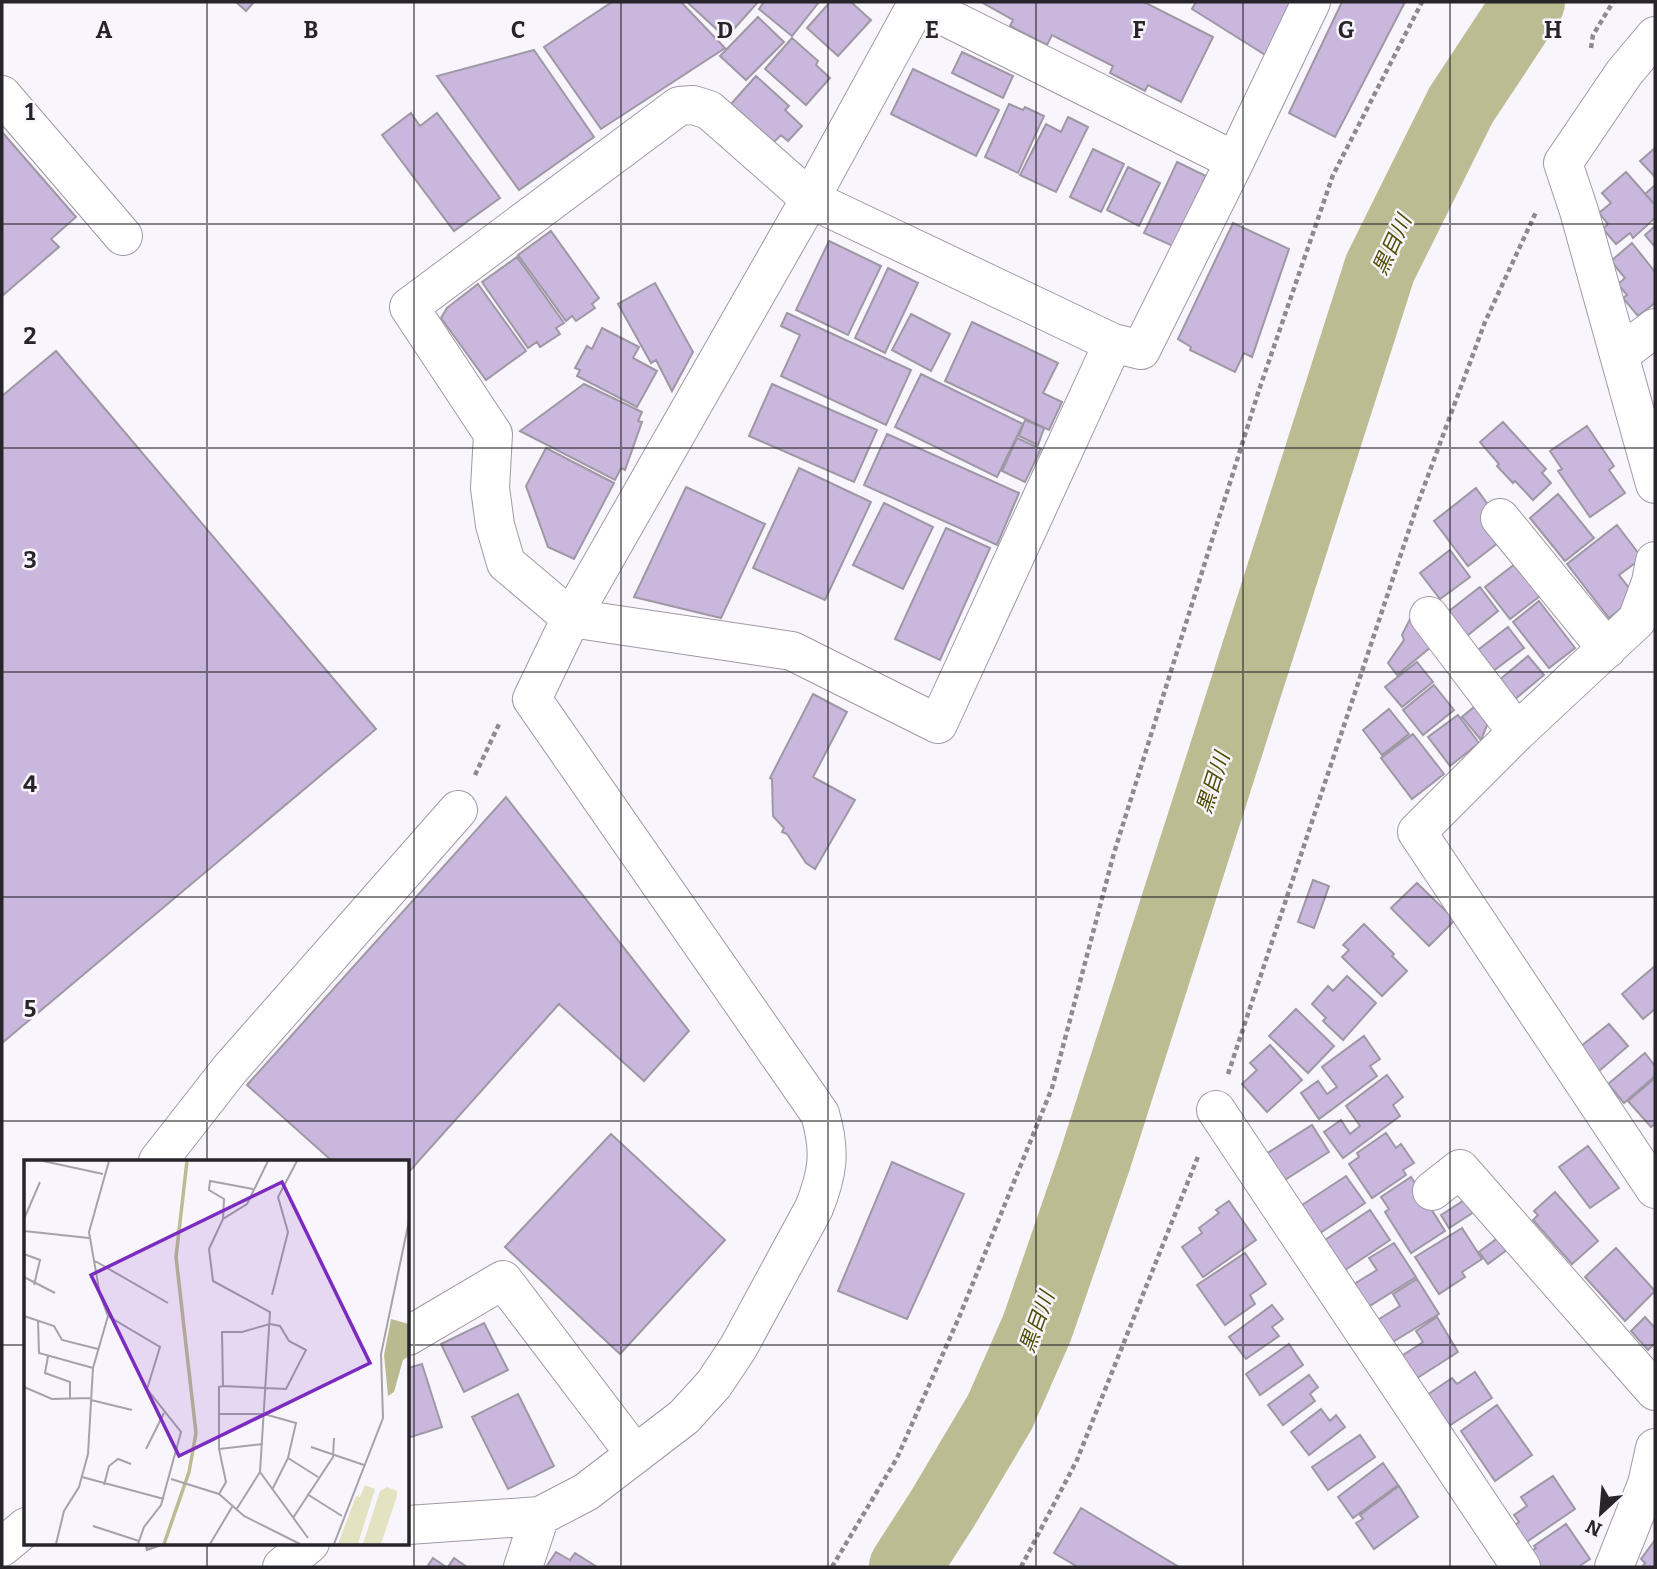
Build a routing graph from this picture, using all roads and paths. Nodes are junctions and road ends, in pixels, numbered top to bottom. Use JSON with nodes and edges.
{"nodes":[{"id":1,"x":917,"y":2,"type":"edge"},
{"id":2,"x":1311,"y":2,"type":"edge"},
{"id":3,"x":1422,"y":2,"type":"edge"},
{"id":4,"x":1655,"y":36,"type":"edge"},
{"id":5,"x":2,"y":95,"type":"edge"},
{"id":6,"x":1235,"y":161,"type":"junction"},
{"id":7,"x":1563,"y":163,"type":"junction"},
{"id":8,"x":810,"y":199,"type":"junction"},
{"id":9,"x":123,"y":236,"type":"dead end"},
{"id":10,"x":1655,"y":328,"type":"edge"},
{"id":11,"x":1113,"y":343,"type":"junction"},
{"id":12,"x":1619,"y":355,"type":"junction"},
{"id":13,"x":1655,"y":484,"type":"edge"},
{"id":14,"x":1500,"y":518,"type":"dead end"},
{"id":15,"x":1655,"y":561,"type":"edge"},
{"id":16,"x":1429,"y":616,"type":"dead end"},
{"id":17,"x":571,"y":618,"type":"junction"},
{"id":18,"x":1608,"y":649,"type":"junction"},
{"id":19,"x":531,"y":699,"type":"junction"},
{"id":20,"x":1517,"y":732,"type":"junction"},
{"id":21,"x":458,"y":810,"type":"joint"},
{"id":22,"x":1216,"y":1110,"type":"junction"},
{"id":23,"x":159,"y":1160,"type":"edge"},
{"id":24,"x":1655,"y":1189,"type":"edge"},
{"id":25,"x":1432,"y":1191,"type":"dead end"},
{"id":26,"x":410,"y":1335,"type":"edge"},
{"id":27,"x":1655,"y":1391,"type":"edge"},
{"id":28,"x":635,"y":1454,"type":"junction"},
{"id":29,"x":1653,"y":1474,"type":"edge"},
{"id":30,"x":540,"y":1516,"type":"junction"},
{"id":31,"x":410,"y":1525,"type":"edge"},
{"id":32,"x":24,"y":1529,"type":"edge"},
{"id":33,"x":309,"y":1544,"type":"edge"},
{"id":34,"x":2,"y":1547,"type":"edge"},
{"id":35,"x":282,"y":1567,"type":"edge"},
{"id":36,"x":523,"y":1567,"type":"edge"},
{"id":37,"x":832,"y":1567,"type":"edge"},
{"id":38,"x":1021,"y":1567,"type":"edge"},
{"id":39,"x":1521,"y":1567,"type":"edge"},
{"id":40,"x":1615,"y":1567,"type":"edge"}],
"edges":[{"from":1,"to":6,"type":"street"},
{"from":1,"to":8,"type":"street"},
{"from":2,"to":6,"type":"street"},
{"from":3,"to":37,"type":"path"},
{"from":4,"to":7,"type":"street"},
{"from":5,"to":9,"type":"street"},
{"from":6,"to":11,"type":"street"},
{"from":7,"to":12,"type":"street"},
{"from":7,"to":22,"type":"path"},
{"from":8,"to":11,"type":"street"},
{"from":8,"to":17,"type":"street"},
{"from":8,"to":17,"type":"street"},
{"from":10,"to":12,"type":"street"},
{"from":11,"to":17,"type":"street"},
{"from":12,"to":13,"type":"street"},
{"from":14,"to":18,"type":"street"},
{"from":15,"to":18,"type":"street"},
{"from":16,"to":20,"type":"street"},
{"from":17,"to":19,"type":"street"},
{"from":18,"to":20,"type":"street"},
{"from":19,"to":21,"type":"path"},
{"from":19,"to":28,"type":"street"},
{"from":20,"to":24,"type":"street"},
{"from":21,"to":23,"type":"street"},
{"from":22,"to":38,"type":"path"},
{"from":22,"to":39,"type":"street"},
{"from":25,"to":27,"type":"street"},
{"from":26,"to":28,"type":"street"},
{"from":28,"to":30,"type":"street"},
{"from":29,"to":40,"type":"street"},
{"from":30,"to":31,"type":"street"},
{"from":30,"to":36,"type":"street"},
{"from":32,"to":34,"type":"street"},
{"from":33,"to":35,"type":"street"}]}
